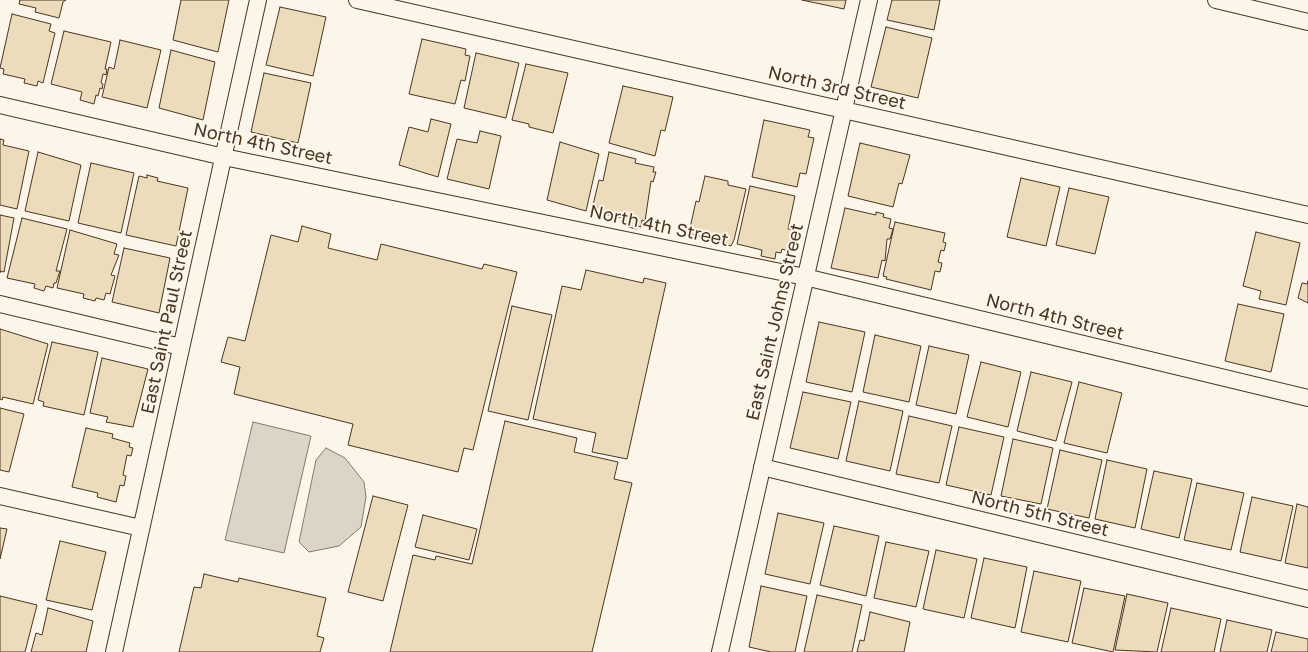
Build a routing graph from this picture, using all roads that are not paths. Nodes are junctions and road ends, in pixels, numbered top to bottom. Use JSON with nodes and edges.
{"nodes":[{"id":1,"x":258,"y":0,"type":"edge"},
{"id":2,"x":357,"y":0,"type":"edge"},
{"id":3,"x":869,"y":0,"type":"edge"},
{"id":4,"x":1216,"y":0,"type":"edge"},
{"id":5,"x":1308,"y":22,"type":"edge"},
{"id":6,"x":0,"y":105,"type":"edge"},
{"id":7,"x":844,"y":110,"type":"junction"},
{"id":8,"x":224,"y":157,"type":"junction"},
{"id":9,"x":1308,"y":215,"type":"edge"},
{"id":10,"x":806,"y":277,"type":"junction"},
{"id":11,"x":0,"y":304,"type":"edge"},
{"id":12,"x":181,"y":347,"type":"junction"},
{"id":13,"x":1308,"y":398,"type":"edge"},
{"id":14,"x":762,"y":467,"type":"junction"},
{"id":15,"x":0,"y":496,"type":"edge"},
{"id":16,"x":141,"y":528,"type":"junction"},
{"id":17,"x":1308,"y":599,"type":"edge"},
{"id":18,"x":114,"y":652,"type":"edge"},
{"id":19,"x":720,"y":652,"type":"edge"}],
"edges":[{"from":1,"to":8,"type":"lane","name":"East Saint Paul Street"},
{"from":2,"to":7,"type":"lane","name":"North 3rd Street"},
{"from":3,"to":7,"type":"lane","name":"East Saint Johns Street"},
{"from":4,"to":5,"type":"lane"},
{"from":6,"to":8,"type":"lane","name":"North 4th Street"},
{"from":7,"to":9,"type":"lane","name":"North 3rd Street"},
{"from":7,"to":10,"type":"lane","name":"East Saint Johns Street"},
{"from":8,"to":10,"type":"lane","name":"North 4th Street"},
{"from":8,"to":12,"type":"lane","name":"East Saint Paul Street"},
{"from":10,"to":13,"type":"lane","name":"North 4th Street"},
{"from":10,"to":14,"type":"lane","name":"East Saint Johns Street"},
{"from":11,"to":12,"type":"lane"},
{"from":12,"to":16,"type":"lane","name":"East Saint Paul Street"},
{"from":14,"to":17,"type":"lane","name":"North 5th Street"},
{"from":14,"to":19,"type":"lane","name":"East Saint Johns Street"},
{"from":15,"to":16,"type":"lane"},
{"from":16,"to":18,"type":"lane","name":"East Saint Paul Street"}]}
